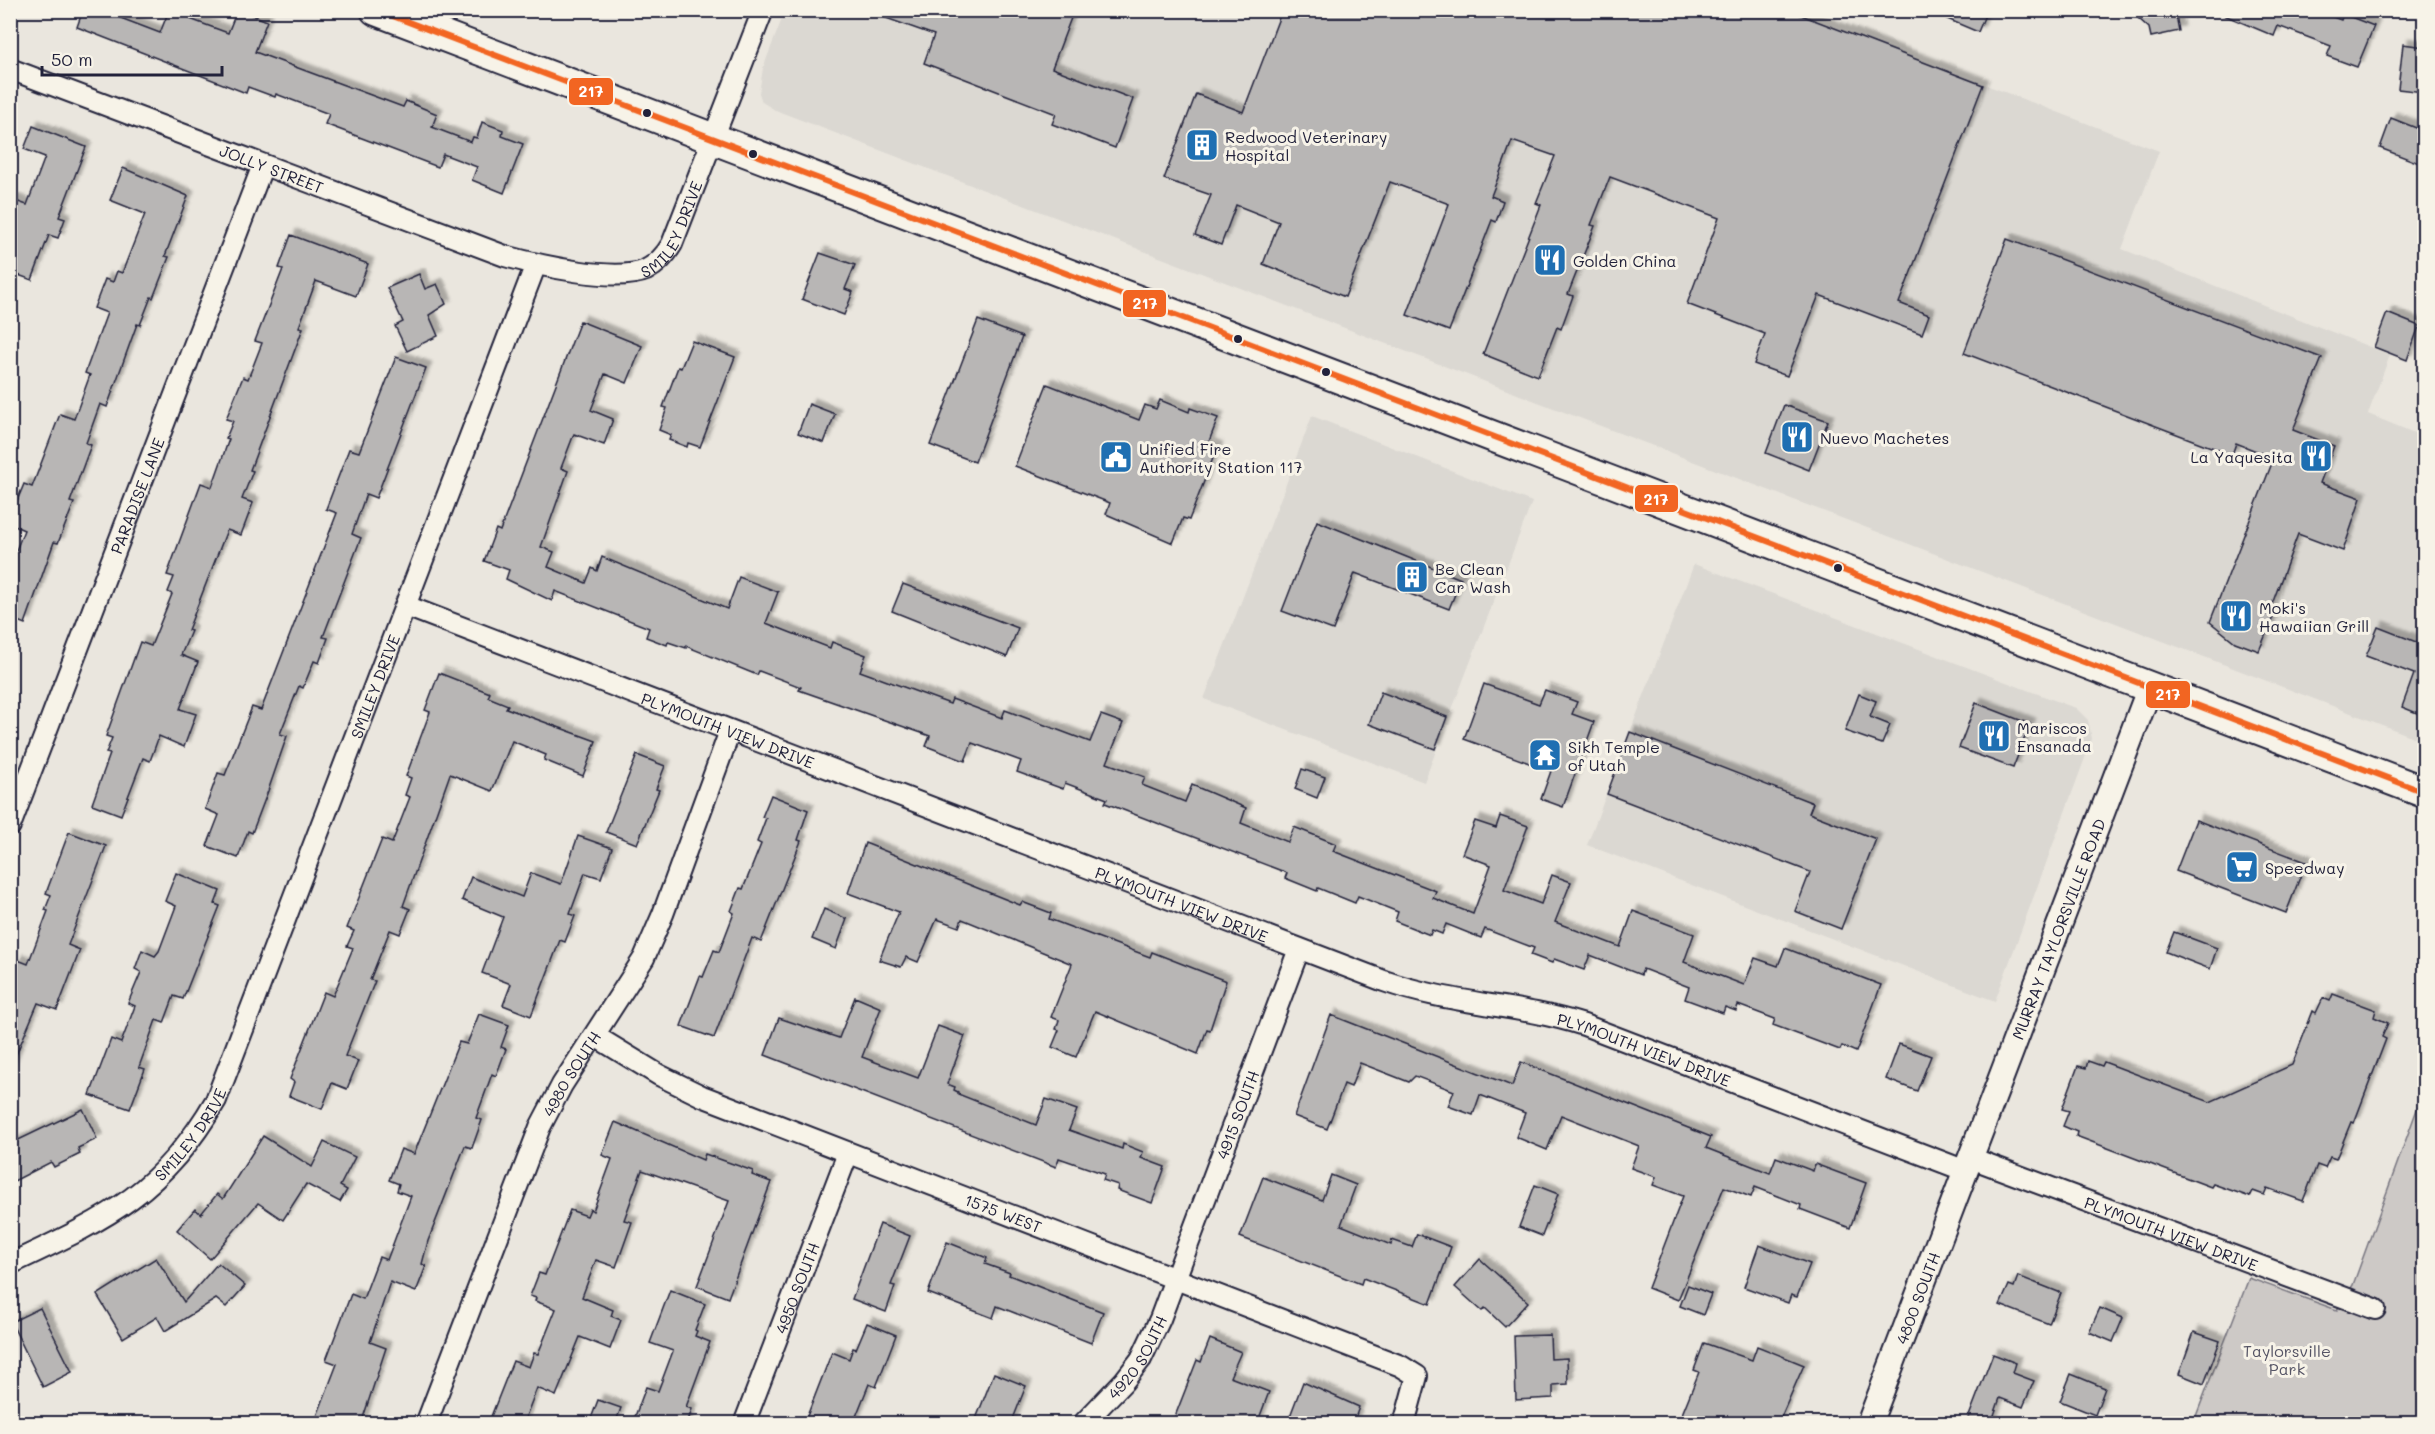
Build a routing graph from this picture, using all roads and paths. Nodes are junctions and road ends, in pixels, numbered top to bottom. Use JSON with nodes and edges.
{"nodes":[{"id":1,"x":376,"y":10,"type":"edge"},
{"id":2,"x":763,"y":10,"type":"edge"},
{"id":3,"x":10,"y":69,"type":"edge"},
{"id":4,"x":713,"y":139,"type":"junction"},
{"id":5,"x":263,"y":165,"type":"junction"},
{"id":6,"x":536,"y":264,"type":"junction"},
{"id":7,"x":406,"y":606,"type":"junction"},
{"id":8,"x":2150,"y":687,"type":"junction"},
{"id":9,"x":730,"y":731,"type":"junction"},
{"id":10,"x":2424,"y":792,"type":"edge"},
{"id":11,"x":10,"y":826,"type":"edge"},
{"id":12,"x":1299,"y":949,"type":"junction"},
{"id":13,"x":595,"y":1036,"type":"junction"},
{"id":14,"x":848,"y":1153,"type":"junction"},
{"id":15,"x":1968,"y":1164,"type":"junction"},
{"id":16,"x":10,"y":1264,"type":"edge"},
{"id":17,"x":1177,"y":1280,"type":"junction"},
{"id":18,"x":2375,"y":1309,"type":"dead end"},
{"id":19,"x":426,"y":1424,"type":"edge"},
{"id":20,"x":744,"y":1424,"type":"edge"},
{"id":21,"x":1083,"y":1424,"type":"edge"},
{"id":22,"x":1404,"y":1424,"type":"edge"},
{"id":23,"x":1869,"y":1424,"type":"edge"}],
"edges":[{"from":1,"to":4,"type":"main road"},
{"from":2,"to":4,"type":"street","name":"SMILEY DRIVE"},
{"from":3,"to":5,"type":"street","name":"JOLLY STREET"},
{"from":4,"to":6,"type":"street","name":"SMILEY DRIVE"},
{"from":4,"to":8,"type":"main road"},
{"from":5,"to":6,"type":"street","name":"JOLLY STREET"},
{"from":5,"to":11,"type":"street","name":"PARADISE LANE"},
{"from":6,"to":7,"type":"street","name":"SMILEY DRIVE"},
{"from":7,"to":9,"type":"street","name":"PLYMOUTH VIEW DRIVE"},
{"from":7,"to":16,"type":"street","name":"SMILEY DRIVE"},
{"from":8,"to":10,"type":"main road"},
{"from":8,"to":15,"type":"street","name":"MURRAY TAYLORSVILLE ROAD"},
{"from":9,"to":12,"type":"street","name":"PLYMOUTH VIEW DRIVE"},
{"from":9,"to":13,"type":"street","name":"4980 SOUTH"},
{"from":12,"to":15,"type":"street","name":"PLYMOUTH VIEW DRIVE"},
{"from":12,"to":17,"type":"street","name":"4915 SOUTH"},
{"from":13,"to":14,"type":"street","name":"1575 WEST"},
{"from":13,"to":19,"type":"street","name":"4980 SOUTH"},
{"from":14,"to":17,"type":"street","name":"1575 WEST"},
{"from":14,"to":20,"type":"street","name":"4950 SOUTH"},
{"from":15,"to":18,"type":"street","name":"PLYMOUTH VIEW DRIVE"},
{"from":15,"to":23,"type":"street","name":"4800 SOUTH"},
{"from":17,"to":21,"type":"street","name":"4920 SOUTH"},
{"from":17,"to":22,"type":"street","name":"1575 WEST"}]}
